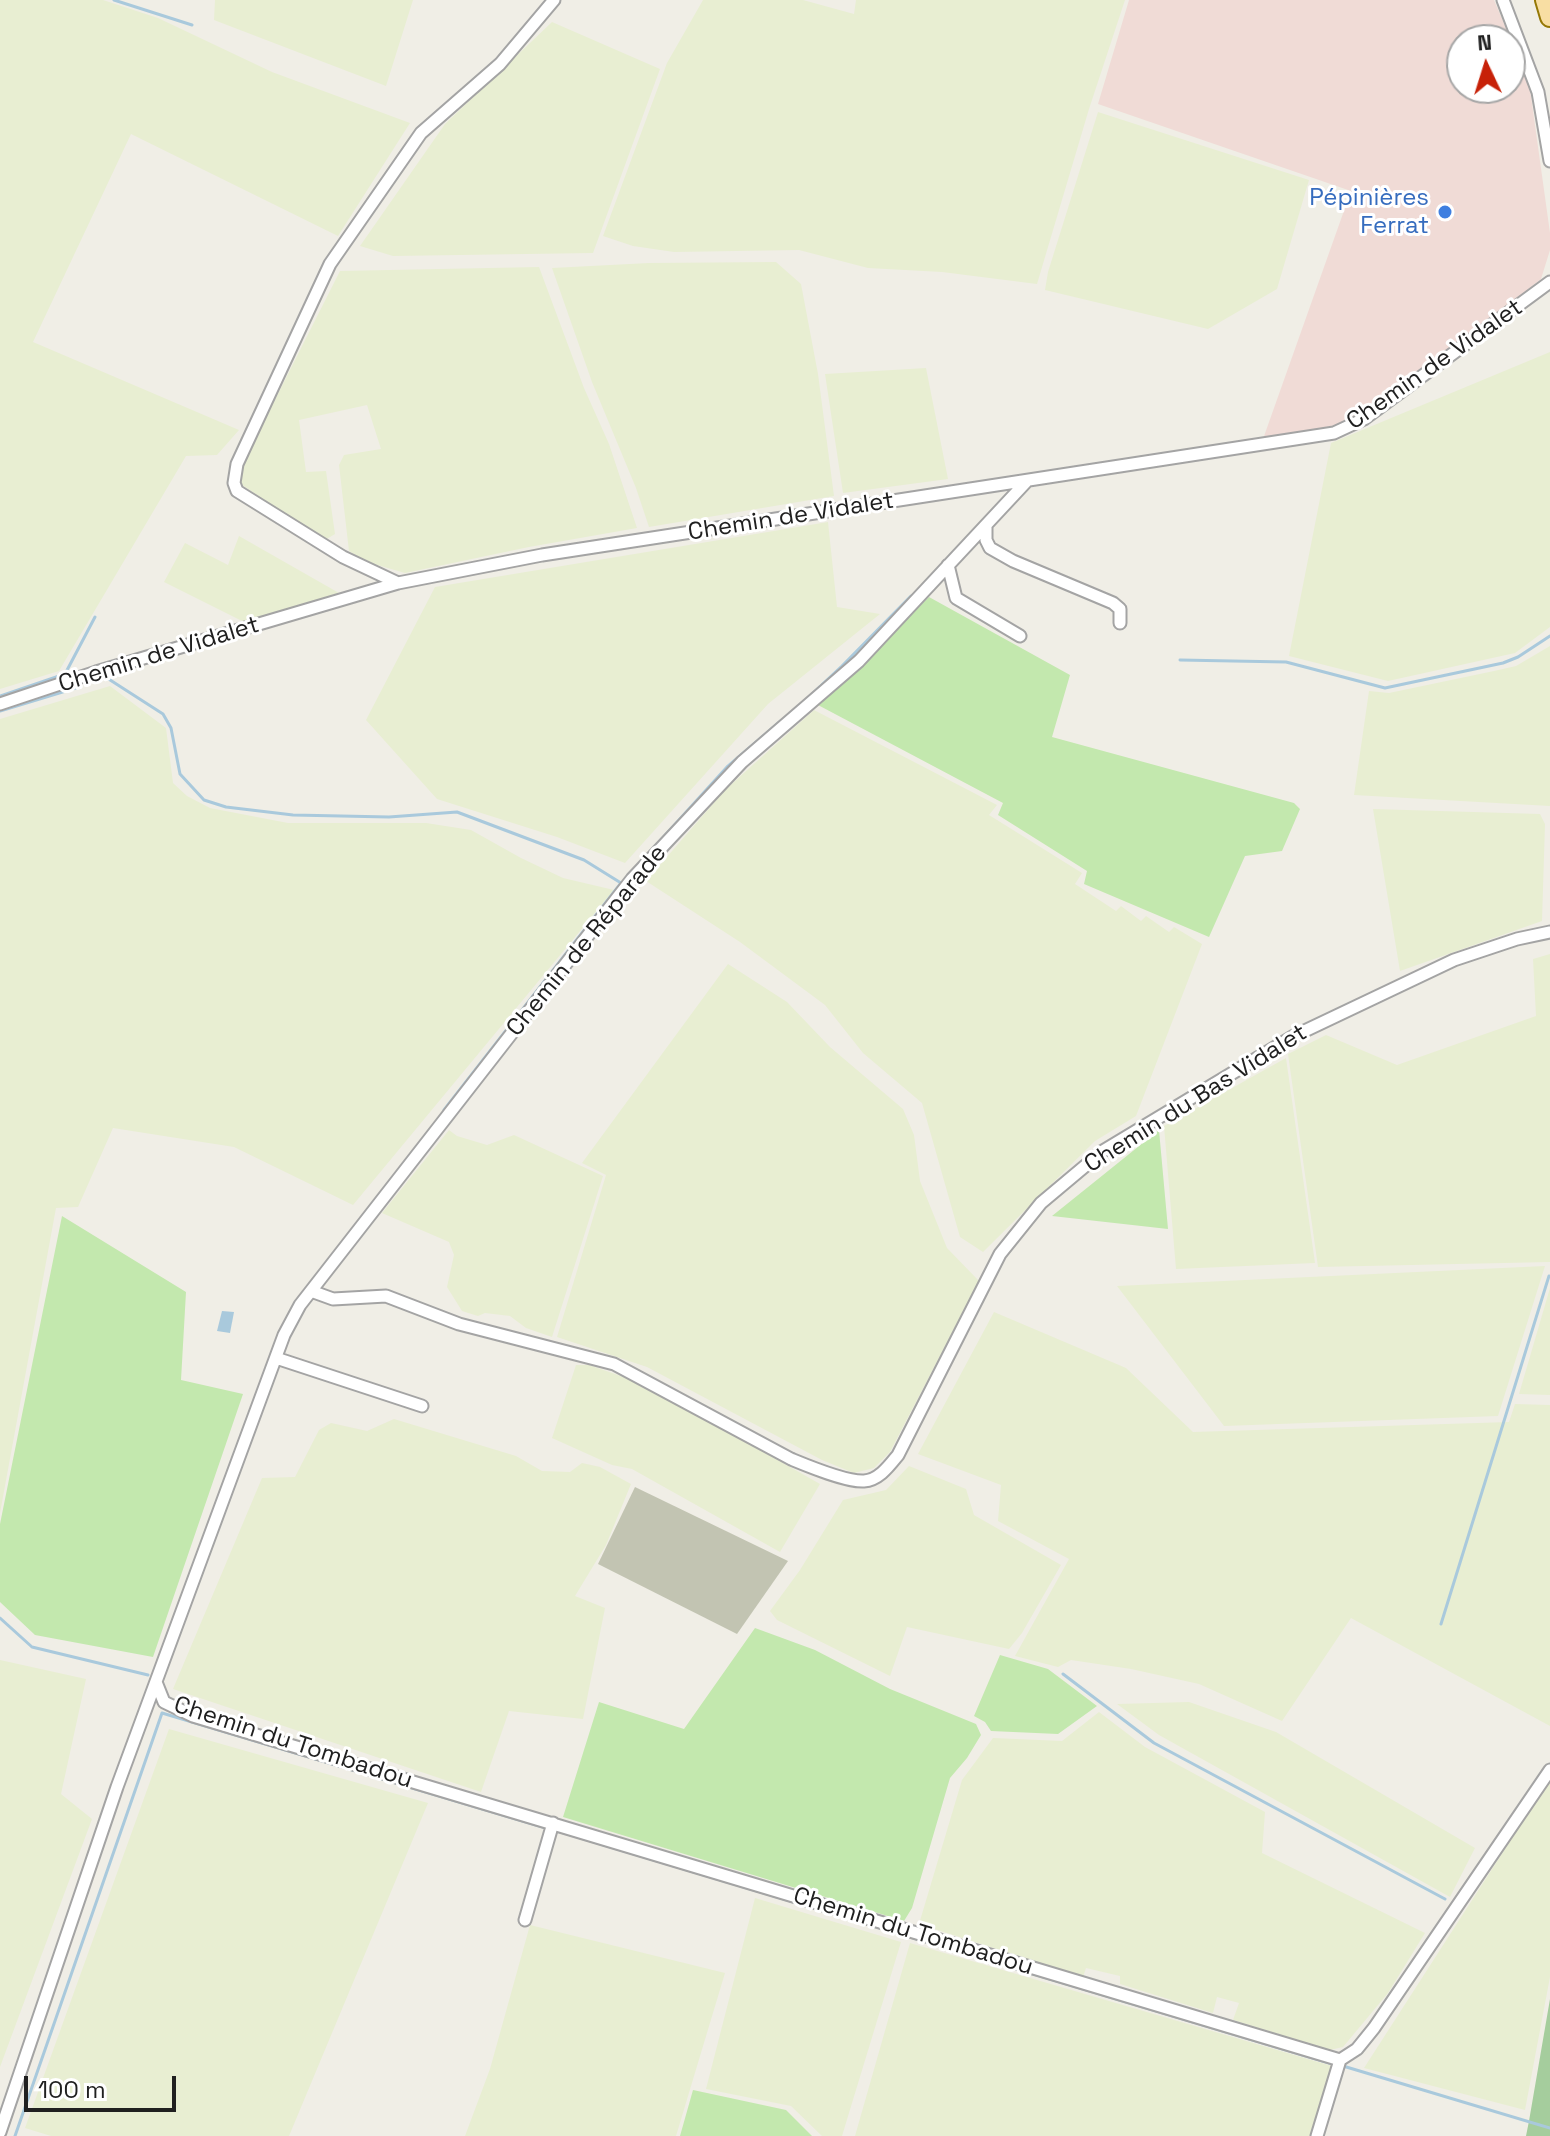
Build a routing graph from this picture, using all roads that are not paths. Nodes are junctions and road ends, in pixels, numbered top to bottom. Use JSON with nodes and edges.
{"nodes":[{"id":1,"x":554,"y":0,"type":"edge"},
{"id":2,"x":1503,"y":0,"type":"edge"},
{"id":3,"x":1545,"y":0,"type":"edge"},
{"id":4,"x":1550,"y":17,"type":"edge"},
{"id":5,"x":1550,"y":161,"type":"edge"},
{"id":6,"x":1550,"y":282,"type":"edge"},
{"id":7,"x":1027,"y":481,"type":"junction"},
{"id":8,"x":986,"y":526,"type":"junction"},
{"id":9,"x":948,"y":565,"type":"junction"},
{"id":10,"x":398,"y":583,"type":"junction"},
{"id":11,"x":1120,"y":623,"type":"dead end"},
{"id":12,"x":1020,"y":636,"type":"dead end"},
{"id":13,"x":0,"y":704,"type":"edge"},
{"id":14,"x":1550,"y":932,"type":"edge"},
{"id":15,"x":311,"y":1291,"type":"junction"},
{"id":16,"x":276,"y":1358,"type":"junction"},
{"id":17,"x":422,"y":1406,"type":"dead end"},
{"id":18,"x":156,"y":1682,"type":"junction"},
{"id":19,"x":1550,"y":1770,"type":"edge"},
{"id":20,"x":553,"y":1823,"type":"junction"},
{"id":21,"x":525,"y":1920,"type":"dead end"},
{"id":22,"x":1340,"y":2060,"type":"junction"},
{"id":23,"x":0,"y":2132,"type":"edge"},
{"id":24,"x":1317,"y":2136,"type":"edge"}],
"edges":[{"from":1,"to":10,"type":"street"},
{"from":2,"to":5,"type":"street"},
{"from":3,"to":4,"type":"main road"},
{"from":6,"to":7,"type":"street","name":"Chemin de Vidalet"},
{"from":7,"to":8,"type":"street","name":"Chemin de Réparade"},
{"from":7,"to":10,"type":"street","name":"Chemin de Vidalet"},
{"from":8,"to":9,"type":"street","name":"Chemin de Réparade"},
{"from":8,"to":11,"type":"street"},
{"from":9,"to":12,"type":"street"},
{"from":9,"to":15,"type":"street","name":"Chemin de Réparade"},
{"from":10,"to":13,"type":"street","name":"Chemin de Vidalet"},
{"from":14,"to":15,"type":"street","name":"Chemin du Bas Vidalet"},
{"from":15,"to":16,"type":"street","name":"Chemin de Réparade"},
{"from":16,"to":17,"type":"street"},
{"from":16,"to":18,"type":"street","name":"Chemin de Réparade"},
{"from":18,"to":20,"type":"street","name":"Chemin du Tombadou"},
{"from":18,"to":23,"type":"street","name":"Chemin de Réparade"},
{"from":19,"to":22,"type":"street"},
{"from":20,"to":21,"type":"street"},
{"from":20,"to":22,"type":"street","name":"Chemin du Tombadou"},
{"from":22,"to":24,"type":"street"}]}
